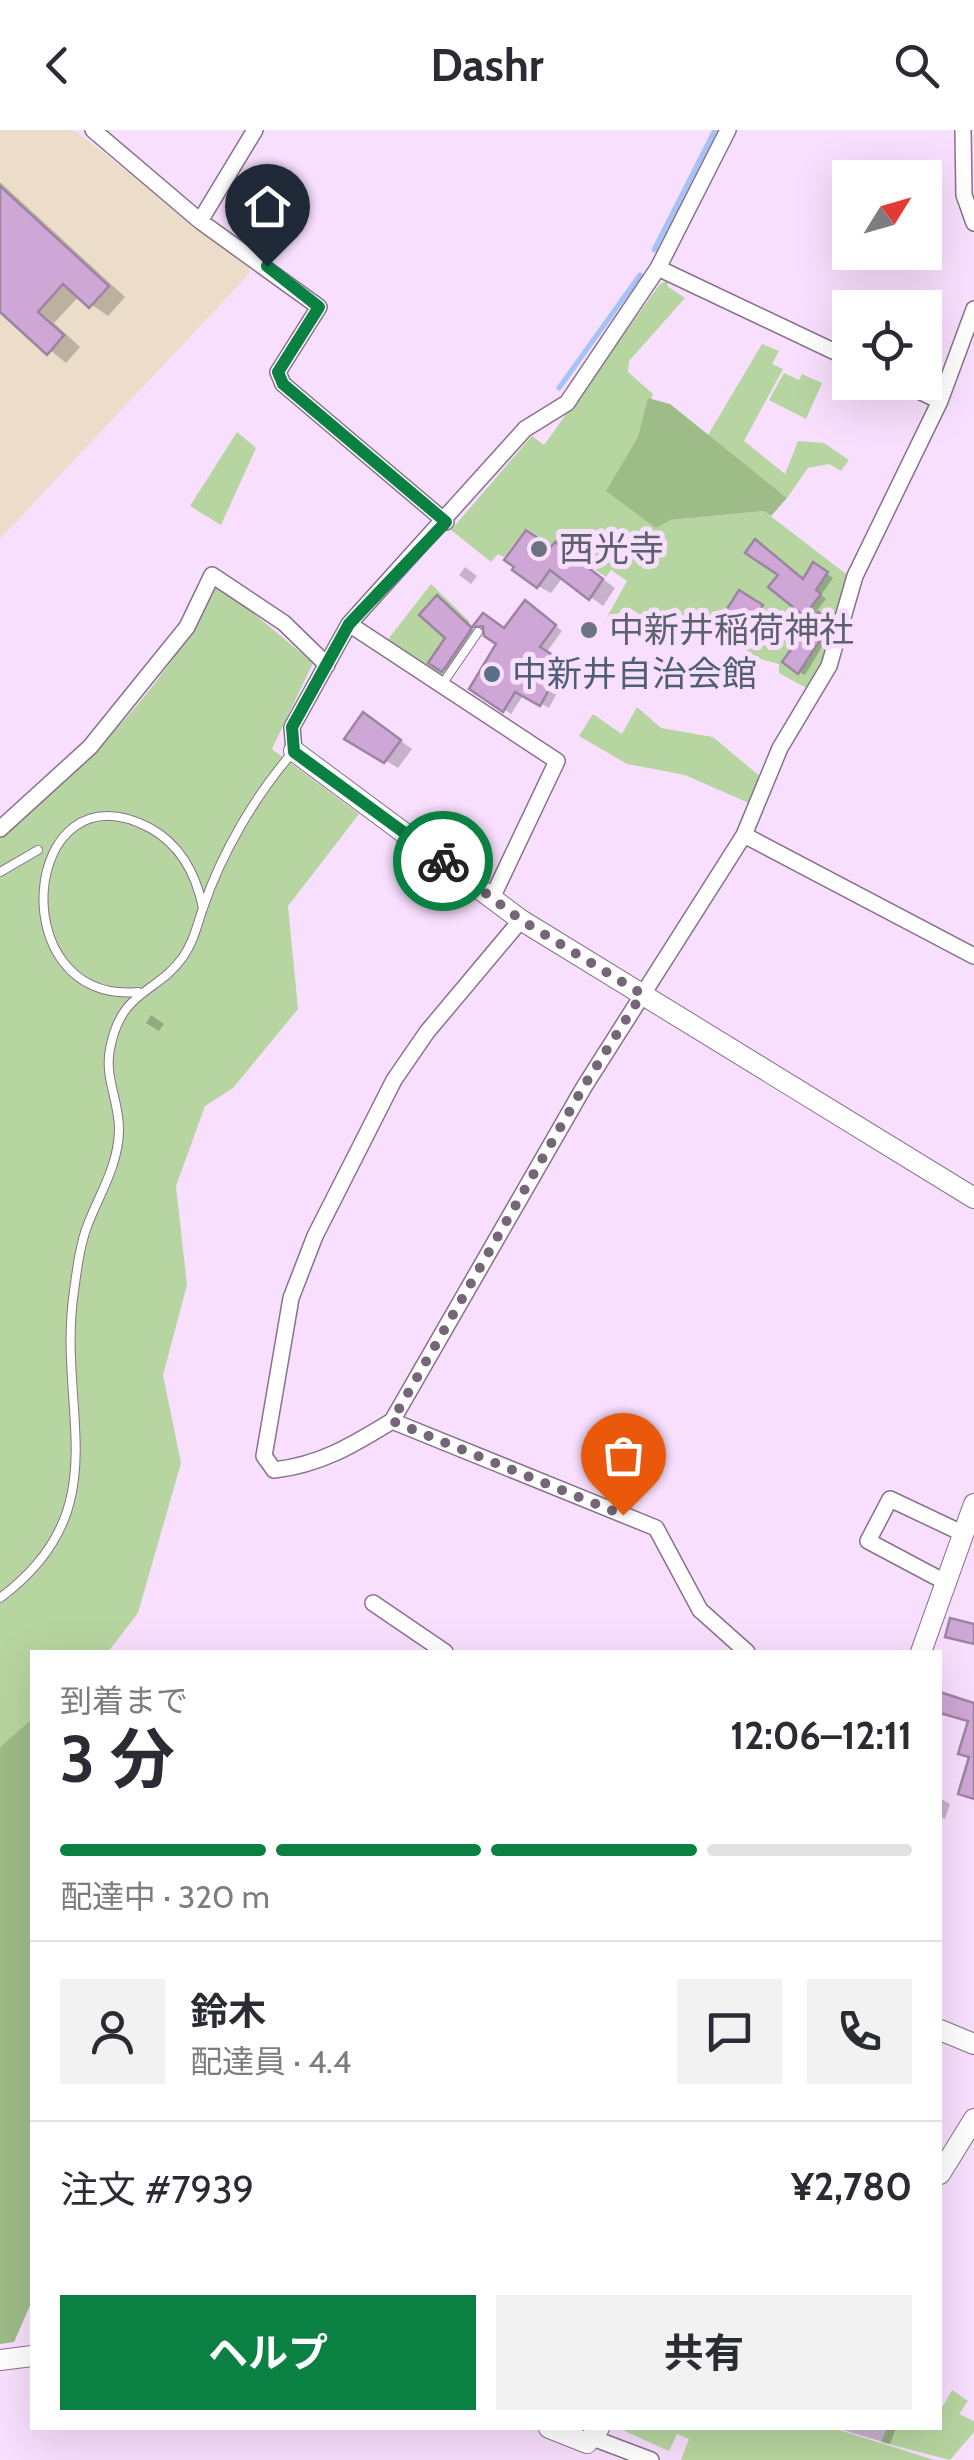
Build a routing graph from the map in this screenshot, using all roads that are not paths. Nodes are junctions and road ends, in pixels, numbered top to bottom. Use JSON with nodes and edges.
{"nodes":[{"id":1,"x":93,"y":130,"type":"edge"},
{"id":2,"x":255,"y":130,"type":"edge"},
{"id":3,"x":728,"y":130,"type":"edge"},
{"id":4,"x":964,"y":130,"type":"edge"},
{"id":5,"x":200,"y":221,"type":"junction"},
{"id":6,"x":974,"y":223,"type":"edge"},
{"id":7,"x":658,"y":268,"type":"junction"},
{"id":8,"x":974,"y":309,"type":"edge"},
{"id":9,"x":832,"y":350,"type":"edge"},
{"id":10,"x":940,"y":401,"type":"joint"},
{"id":11,"x":446,"y":522,"type":"junction"},
{"id":12,"x":349,"y":624,"type":"junction"},
{"id":13,"x":478,"y":632,"type":"dead end"},
{"id":14,"x":327,"y":665,"type":"junction"},
{"id":15,"x":441,"y":686,"type":"junction"},
{"id":16,"x":294,"y":752,"type":"junction"},
{"id":17,"x":0,"y":828,"type":"edge"},
{"id":18,"x":744,"y":835,"type":"junction"},
{"id":19,"x":42,"y":847,"type":"junction"},
{"id":20,"x":31,"y":866,"type":"dead end"},
{"id":21,"x":0,"y":872,"type":"edge"},
{"id":22,"x":492,"y":898,"type":"junction"},
{"id":23,"x":202,"y":908,"type":"junction"},
{"id":24,"x":521,"y":920,"type":"junction"},
{"id":25,"x":974,"y":956,"type":"edge"},
{"id":26,"x":75,"y":986,"type":"dead end"},
{"id":27,"x":138,"y":992,"type":"junction"},
{"id":28,"x":642,"y":994,"type":"junction"},
{"id":29,"x":974,"y":1198,"type":"edge"},
{"id":30,"x":392,"y":1421,"type":"junction"},
{"id":31,"x":974,"y":1504,"type":"edge"},
{"id":32,"x":964,"y":1534,"type":"junction"},
{"id":33,"x":947,"y":1583,"type":"junction"},
{"id":34,"x":0,"y":1598,"type":"edge"},
{"id":35,"x":373,"y":1603,"type":"dead end"},
{"id":36,"x":443,"y":1650,"type":"edge"},
{"id":37,"x":744,"y":1650,"type":"edge"},
{"id":38,"x":922,"y":1650,"type":"edge"},
{"id":39,"x":942,"y":2031,"type":"edge"},
{"id":40,"x":974,"y":2044,"type":"edge"},
{"id":41,"x":974,"y":2118,"type":"edge"},
{"id":42,"x":942,"y":2171,"type":"edge"},
{"id":43,"x":30,"y":2356,"type":"edge"},
{"id":44,"x":0,"y":2360,"type":"edge"},
{"id":45,"x":554,"y":2430,"type":"edge"},
{"id":46,"x":589,"y":2442,"type":"edge"},
{"id":47,"x":651,"y":2460,"type":"edge"}],
"edges":[{"from":1,"to":5,"type":"street"},
{"from":2,"to":5,"type":"street"},
{"from":3,"to":7,"type":"street"},
{"from":4,"to":6,"type":"street"},
{"from":5,"to":11,"type":"street"},
{"from":7,"to":9,"type":"street"},
{"from":7,"to":11,"type":"street"},
{"from":8,"to":10,"type":"street"},
{"from":10,"to":18,"type":"street"},
{"from":11,"to":12,"type":"street"},
{"from":12,"to":14,"type":"street"},
{"from":12,"to":15,"type":"street"},
{"from":13,"to":15,"type":"lane"},
{"from":14,"to":16,"type":"street"},
{"from":14,"to":17,"type":"street"},
{"from":15,"to":22,"type":"street"},
{"from":16,"to":22,"type":"street"},
{"from":16,"to":23,"type":"lane"},
{"from":18,"to":25,"type":"street"},
{"from":18,"to":28,"type":"street"},
{"from":19,"to":20,"type":"lane"},
{"from":19,"to":21,"type":"lane"},
{"from":19,"to":23,"type":"lane"},
{"from":22,"to":24,"type":"street"},
{"from":23,"to":27,"type":"lane"},
{"from":24,"to":28,"type":"street"},
{"from":24,"to":30,"type":"street"},
{"from":26,"to":27,"type":"lane"},
{"from":27,"to":34,"type":"lane"},
{"from":28,"to":29,"type":"street"},
{"from":28,"to":30,"type":"street"},
{"from":30,"to":37,"type":"street"},
{"from":31,"to":32,"type":"street"},
{"from":32,"to":33,"type":"street"},
{"from":32,"to":33,"type":"street"},
{"from":33,"to":38,"type":"street"},
{"from":35,"to":36,"type":"street"},
{"from":39,"to":40,"type":"street"},
{"from":41,"to":42,"type":"street"},
{"from":43,"to":44,"type":"street"},
{"from":45,"to":46,"type":"street"},
{"from":46,"to":47,"type":"street"}]}
